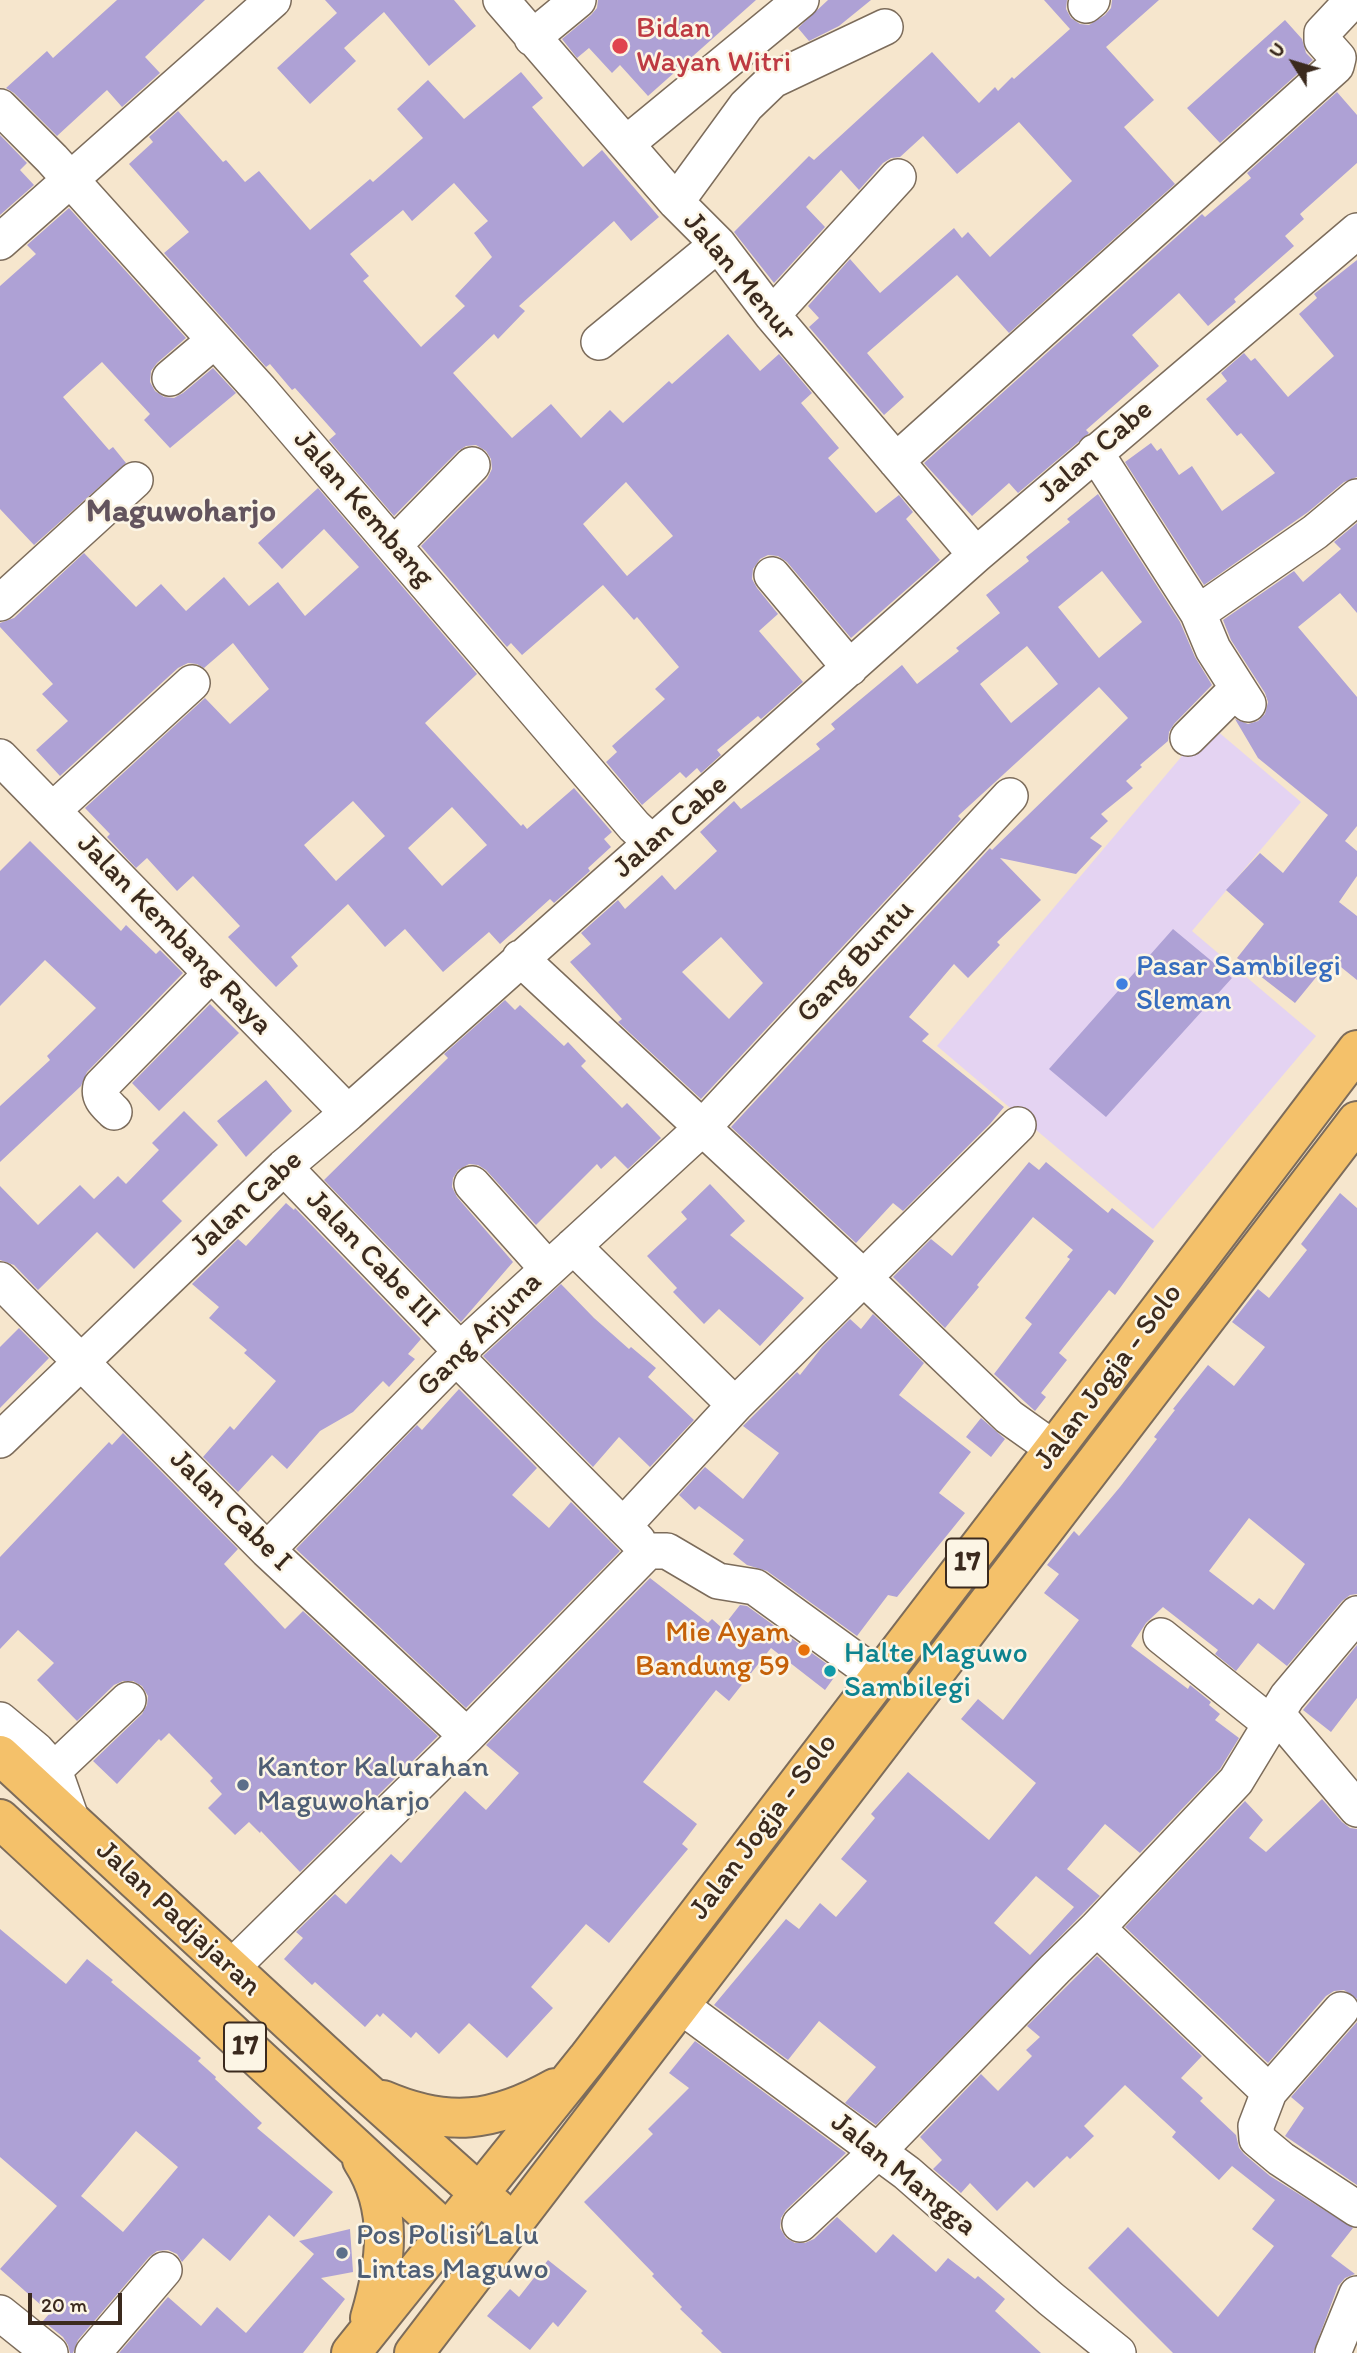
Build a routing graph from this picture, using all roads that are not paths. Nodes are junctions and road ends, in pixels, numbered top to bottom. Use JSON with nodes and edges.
{"nodes":[{"id":1,"x":272,"y":0,"type":"edge"},
{"id":2,"x":501,"y":0,"type":"edge"},
{"id":3,"x":578,"y":0,"type":"edge"},
{"id":4,"x":801,"y":0,"type":"edge"},
{"id":5,"x":1353,"y":0,"type":"edge"},
{"id":6,"x":885,"y":27,"type":"dead end"},
{"id":7,"x":532,"y":38,"type":"junction"},
{"id":8,"x":0,"y":107,"type":"edge"},
{"id":9,"x":626,"y":144,"type":"junction"},
{"id":10,"x":898,"y":177,"type":"dead end"},
{"id":11,"x":70,"y":178,"type":"junction"},
{"id":12,"x":676,"y":202,"type":"junction"},
{"id":13,"x":1357,"y":231,"type":"edge"},
{"id":14,"x":0,"y":242,"type":"edge"},
{"id":15,"x":718,"y":244,"type":"junction"},
{"id":16,"x":772,"y":315,"type":"junction"},
{"id":17,"x":215,"y":340,"type":"junction"},
{"id":18,"x":599,"y":342,"type":"dead end"},
{"id":19,"x":170,"y":378,"type":"dead end"},
{"id":20,"x":1095,"y":452,"type":"junction"},
{"id":21,"x":896,"y":461,"type":"junction"},
{"id":22,"x":472,"y":465,"type":"dead end"},
{"id":23,"x":135,"y":480,"type":"dead end"},
{"id":24,"x":1357,"y":497,"type":"edge"},
{"id":25,"x":394,"y":545,"type":"junction"},
{"id":26,"x":976,"y":555,"type":"junction"},
{"id":27,"x":772,"y":575,"type":"dead end"},
{"id":28,"x":0,"y":603,"type":"edge"},
{"id":29,"x":1198,"y":613,"type":"junction"},
{"id":30,"x":850,"y":668,"type":"junction"},
{"id":31,"x":192,"y":683,"type":"dead end"},
{"id":32,"x":1188,"y":738,"type":"dead end"},
{"id":33,"x":0,"y":757,"type":"edge"},
{"id":34,"x":1010,"y":796,"type":"dead end"},
{"id":35,"x":52,"y":810,"type":"junction"},
{"id":36,"x":652,"y":843,"type":"junction"},
{"id":37,"x":520,"y":958,"type":"junction"},
{"id":38,"x":210,"y":975,"type":"junction"},
{"id":39,"x":1357,"y":1050,"type":"edge"},
{"id":40,"x":114,"y":1112,"type":"dead end"},
{"id":41,"x":348,"y":1113,"type":"junction"},
{"id":42,"x":1357,"y":1121,"type":"edge"},
{"id":43,"x":1018,"y":1125,"type":"dead end"},
{"id":44,"x":701,"y":1129,"type":"junction"},
{"id":45,"x":284,"y":1167,"type":"junction"},
{"id":46,"x":472,"y":1184,"type":"dead end"},
{"id":47,"x":560,"y":1257,"type":"junction"},
{"id":48,"x":863,"y":1276,"type":"junction"},
{"id":49,"x":0,"y":1280,"type":"edge"},
{"id":50,"x":458,"y":1354,"type":"junction"},
{"id":51,"x":80,"y":1362,"type":"junction"},
{"id":52,"x":735,"y":1405,"type":"junction"},
{"id":53,"x":0,"y":1440,"type":"edge"},
{"id":54,"x":1054,"y":1449,"type":"junction"},
{"id":55,"x":622,"y":1525,"type":"junction"},
{"id":56,"x":267,"y":1550,"type":"junction"},
{"id":57,"x":648,"y":1551,"type":"junction"},
{"id":58,"x":1357,"y":1614,"type":"edge"},
{"id":59,"x":1161,"y":1636,"type":"dead end"},
{"id":60,"x":879,"y":1677,"type":"junction"},
{"id":61,"x":128,"y":1700,"type":"dead end"},
{"id":62,"x":1274,"y":1719,"type":"junction"},
{"id":63,"x":0,"y":1720,"type":"edge"},
{"id":64,"x":467,"y":1736,"type":"junction"},
{"id":65,"x":0,"y":1755,"type":"edge"},
{"id":66,"x":54,"y":1770,"type":"junction"},
{"id":67,"x":1357,"y":1809,"type":"edge"},
{"id":68,"x":0,"y":1819,"type":"edge"},
{"id":69,"x":72,"y":1821,"type":"junction"},
{"id":70,"x":0,"y":1842,"type":"edge"},
{"id":71,"x":45,"y":1860,"type":"junction"},
{"id":72,"x":127,"y":1872,"type":"junction"},
{"id":73,"x":95,"y":1907,"type":"junction"},
{"id":74,"x":1097,"y":1928,"type":"junction"},
{"id":75,"x":231,"y":1968,"type":"junction"},
{"id":76,"x":681,"y":2006,"type":"junction"},
{"id":77,"x":1341,"y":2010,"type":"dead end"},
{"id":78,"x":575,"y":2073,"type":"junction"},
{"id":79,"x":1269,"y":2092,"type":"junction"},
{"id":80,"x":371,"y":2096,"type":"junction"},
{"id":81,"x":351,"y":2144,"type":"junction"},
{"id":82,"x":878,"y":2151,"type":"junction"},
{"id":83,"x":477,"y":2193,"type":"junction"},
{"id":84,"x":1357,"y":2210,"type":"edge"},
{"id":85,"x":513,"y":2223,"type":"junction"},
{"id":86,"x":800,"y":2224,"type":"dead end"},
{"id":87,"x":447,"y":2232,"type":"junction"},
{"id":88,"x":482,"y":2263,"type":"junction"},
{"id":89,"x":164,"y":2270,"type":"dead end"},
{"id":90,"x":1357,"y":2294,"type":"edge"},
{"id":91,"x":0,"y":2313,"type":"edge"},
{"id":92,"x":358,"y":2343,"type":"edge"},
{"id":93,"x":50,"y":2353,"type":"edge"},
{"id":94,"x":93,"y":2353,"type":"edge"},
{"id":95,"x":414,"y":2353,"type":"edge"},
{"id":96,"x":1118,"y":2353,"type":"edge"},
{"id":97,"x":1333,"y":2353,"type":"edge"}],
"edges":[{"from":1,"to":11,"type":"street"},
{"from":2,"to":7,"type":"street","name":"Jalan Menur"},
{"from":3,"to":7,"type":"street"},
{"from":4,"to":9,"type":"street"},
{"from":5,"to":21,"type":"street"},
{"from":6,"to":12,"type":"street"},
{"from":7,"to":9,"type":"street","name":"Jalan Menur"},
{"from":8,"to":11,"type":"street","name":"Jalan Kembang"},
{"from":9,"to":12,"type":"street","name":"Jalan Menur"},
{"from":10,"to":16,"type":"street"},
{"from":11,"to":14,"type":"street"},
{"from":11,"to":17,"type":"street","name":"Jalan Kembang"},
{"from":12,"to":15,"type":"street","name":"Jalan Menur"},
{"from":13,"to":20,"type":"street","name":"Jalan Cabe"},
{"from":15,"to":16,"type":"street","name":"Jalan Menur"},
{"from":15,"to":18,"type":"street"},
{"from":16,"to":21,"type":"street","name":"Jalan Menur"},
{"from":17,"to":19,"type":"street"},
{"from":17,"to":25,"type":"street","name":"Jalan Kembang"},
{"from":20,"to":26,"type":"street","name":"Jalan Cabe"},
{"from":20,"to":29,"type":"street"},
{"from":21,"to":26,"type":"street","name":"Jalan Menur"},
{"from":22,"to":25,"type":"street"},
{"from":23,"to":28,"type":"street"},
{"from":24,"to":29,"type":"street"},
{"from":25,"to":36,"type":"street","name":"Jalan Kembang"},
{"from":26,"to":30,"type":"street","name":"Jalan Cabe"},
{"from":27,"to":30,"type":"street"},
{"from":29,"to":32,"type":"street"},
{"from":30,"to":36,"type":"street","name":"Jalan Cabe"},
{"from":31,"to":35,"type":"street"},
{"from":33,"to":35,"type":"street","name":"Jalan Kembang Raya"},
{"from":34,"to":44,"type":"street","name":"Gang Buntu"},
{"from":35,"to":38,"type":"street","name":"Jalan Kembang Raya"},
{"from":36,"to":37,"type":"street","name":"Jalan Cabe"},
{"from":37,"to":41,"type":"street","name":"Jalan Cabe"},
{"from":37,"to":44,"type":"street"},
{"from":38,"to":40,"type":"street"},
{"from":38,"to":41,"type":"street","name":"Jalan Kembang Raya"},
{"from":39,"to":54,"type":"highway","name":"Jalan Jogja - Solo","number":"17"},
{"from":41,"to":45,"type":"street","name":"Jalan Cabe"},
{"from":42,"to":76,"type":"highway","name":"Jalan Jogja - Solo","number":"17"},
{"from":43,"to":48,"type":"street"},
{"from":44,"to":47,"type":"street","name":"Gang Arjuna"},
{"from":44,"to":48,"type":"street"},
{"from":45,"to":50,"type":"street","name":"Jalan Cabe III"},
{"from":45,"to":51,"type":"street","name":"Jalan Cabe"},
{"from":46,"to":47,"type":"street"},
{"from":47,"to":50,"type":"street","name":"Gang Arjuna"},
{"from":47,"to":52,"type":"street"},
{"from":48,"to":52,"type":"street"},
{"from":48,"to":54,"type":"street"},
{"from":49,"to":51,"type":"street","name":"Jalan Cabe I"},
{"from":50,"to":55,"type":"street","name":"Jalan Cabe III"},
{"from":50,"to":56,"type":"street","name":"Gang Arjuna"},
{"from":51,"to":53,"type":"street","name":"Jalan Cabe"},
{"from":51,"to":56,"type":"street","name":"Jalan Cabe I"},
{"from":52,"to":55,"type":"street"},
{"from":54,"to":60,"type":"highway","name":"Jalan Jogja - Solo","number":"17"},
{"from":55,"to":57,"type":"street","name":"Jalan Cabe III"},
{"from":56,"to":64,"type":"street","name":"Jalan Cabe I"},
{"from":57,"to":60,"type":"street"},
{"from":57,"to":64,"type":"street"},
{"from":58,"to":62,"type":"street"},
{"from":59,"to":62,"type":"street"},
{"from":60,"to":78,"type":"highway","name":"Jalan Jogja - Solo","number":"17"},
{"from":61,"to":66,"type":"street"},
{"from":62,"to":67,"type":"street"},
{"from":62,"to":74,"type":"street"},
{"from":63,"to":66,"type":"street"},
{"from":64,"to":75,"type":"street"},
{"from":65,"to":69,"type":"highway","name":"Jalan Padjajaran","number":"17"},
{"from":66,"to":69,"type":"street"},
{"from":68,"to":71,"type":"highway","name":"Jalan Padjajaran","number":"17"},
{"from":69,"to":72,"type":"highway","name":"Jalan Padjajaran","number":"17"},
{"from":70,"to":71,"type":"street"},
{"from":71,"to":73,"type":"highway","name":"Jalan Padjajaran","number":"17"},
{"from":72,"to":73,"type":"highway"},
{"from":72,"to":75,"type":"highway","name":"Jalan Padjajaran","number":"17"},
{"from":73,"to":81,"type":"highway","name":"Jalan Padjajaran","number":"17"},
{"from":74,"to":79,"type":"street"},
{"from":74,"to":82,"type":"street"},
{"from":75,"to":80,"type":"highway","name":"Jalan Padjajaran","number":"17"},
{"from":76,"to":82,"type":"street","name":"Jalan Mangga"},
{"from":76,"to":85,"type":"highway","name":"Jalan Jogja - Solo","number":"17"},
{"from":77,"to":79,"type":"street"},
{"from":78,"to":80,"type":"highway"},
{"from":78,"to":83,"type":"highway","name":"Jalan Jogja - Solo","number":"17"},
{"from":79,"to":84,"type":"street"},
{"from":80,"to":83,"type":"highway","name":"Jalan Padjajaran","number":"17"},
{"from":81,"to":87,"type":"highway","name":"Jalan Padjajaran","number":"17"},
{"from":81,"to":92,"type":"highway"},
{"from":82,"to":86,"type":"street"},
{"from":82,"to":96,"type":"street","name":"Jalan Mangga"},
{"from":83,"to":85,"type":"highway","name":"Jalan Padjajaran"},
{"from":83,"to":87,"type":"highway","name":"Jalan Jogja - Solo","number":"17"},
{"from":85,"to":88,"type":"highway","name":"Jalan Jogja - Solo","number":"17"},
{"from":87,"to":88,"type":"highway","name":"Jalan Padjajaran","number":"17"},
{"from":87,"to":92,"type":"highway","number":"17"},
{"from":88,"to":95,"type":"highway","number":"17"},
{"from":89,"to":94,"type":"street"},
{"from":90,"to":97,"type":"street"},
{"from":91,"to":93,"type":"street"}]}
